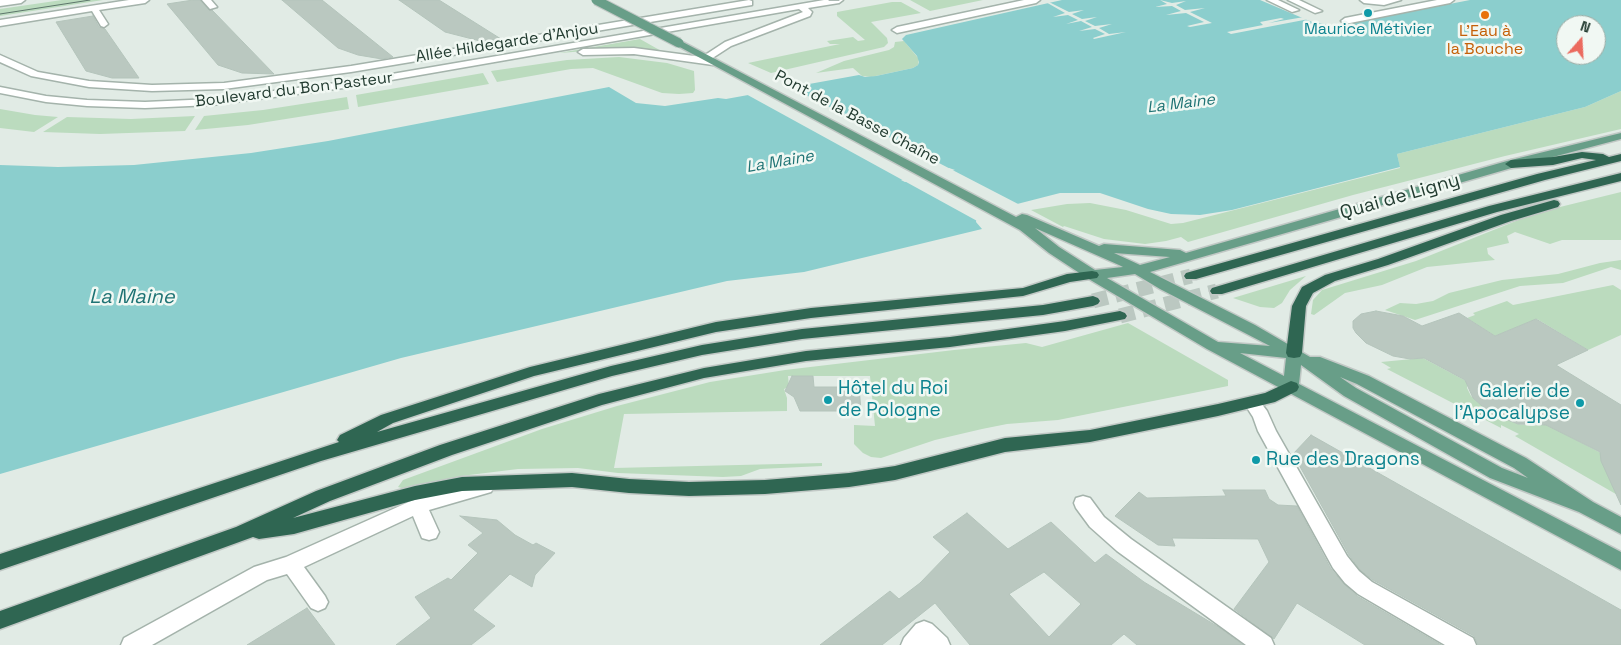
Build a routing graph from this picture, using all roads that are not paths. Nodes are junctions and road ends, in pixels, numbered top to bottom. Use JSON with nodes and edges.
{"nodes":[{"id":1,"x":21,"y":0,"type":"edge"},
{"id":2,"x":145,"y":0,"type":"edge"},
{"id":3,"x":206,"y":0,"type":"edge"},
{"id":4,"x":596,"y":0,"type":"edge"},
{"id":5,"x":839,"y":0,"type":"edge"},
{"id":6,"x":1036,"y":0,"type":"edge"},
{"id":7,"x":1270,"y":0,"type":"edge"},
{"id":8,"x":1292,"y":0,"type":"edge"},
{"id":9,"x":1364,"y":0,"type":"edge"},
{"id":10,"x":1398,"y":0,"type":"edge"},
{"id":11,"x":1450,"y":0,"type":"edge"},
{"id":12,"x":782,"y":1,"type":"edge"},
{"id":13,"x":0,"y":3,"type":"edge"},
{"id":14,"x":749,"y":3,"type":"dead end"},
{"id":15,"x":801,"y":6,"type":"junction"},
{"id":16,"x":213,"y":7,"type":"dead end"},
{"id":17,"x":94,"y":8,"type":"junction"},
{"id":18,"x":1295,"y":10,"type":"dead end"},
{"id":19,"x":1318,"y":11,"type":"dead end"},
{"id":20,"x":1345,"y":21,"type":"dead end"},
{"id":21,"x":0,"y":23,"type":"edge"},
{"id":22,"x":104,"y":24,"type":"dead end"},
{"id":23,"x":897,"y":30,"type":"dead end"},
{"id":24,"x":460,"y":51,"type":"junction"},
{"id":25,"x":0,"y":58,"type":"edge"},
{"id":26,"x":497,"y":59,"type":"junction"},
{"id":27,"x":712,"y":61,"type":"junction"},
{"id":28,"x":460,"y":65,"type":"junction"},
{"id":29,"x":0,"y":90,"type":"edge"},
{"id":30,"x":1621,"y":136,"type":"edge"},
{"id":31,"x":1620,"y":157,"type":"edge"},
{"id":32,"x":1511,"y":164,"type":"junction"},
{"id":33,"x":1621,"y":177,"type":"edge"},
{"id":34,"x":1621,"y":184,"type":"edge"},
{"id":35,"x":981,"y":203,"type":"junction"},
{"id":36,"x":1082,"y":245,"type":"junction"},
{"id":37,"x":1192,"y":255,"type":"junction"},
{"id":38,"x":1138,"y":270,"type":"junction"},
{"id":39,"x":1092,"y":275,"type":"junction"},
{"id":40,"x":1190,"y":276,"type":"tunnel mouth"},
{"id":41,"x":1217,"y":291,"type":"tunnel mouth"},
{"id":42,"x":1093,"y":301,"type":"tunnel mouth"},
{"id":43,"x":1120,"y":316,"type":"tunnel mouth"},
{"id":44,"x":1212,"y":345,"type":"junction"},
{"id":45,"x":1294,"y":353,"type":"junction"},
{"id":46,"x":1291,"y":387,"type":"junction"},
{"id":47,"x":1252,"y":403,"type":"junction"},
{"id":48,"x":318,"y":455,"type":"junction"},
{"id":49,"x":508,"y":482,"type":"junction"},
{"id":50,"x":1083,"y":504,"type":"dead end"},
{"id":51,"x":418,"y":506,"type":"junction"},
{"id":52,"x":1621,"y":526,"type":"edge"},
{"id":53,"x":429,"y":532,"type":"dead end"},
{"id":54,"x":243,"y":533,"type":"junction"},
{"id":55,"x":0,"y":562,"type":"edge"},
{"id":56,"x":1621,"y":562,"type":"edge"},
{"id":57,"x":291,"y":564,"type":"junction"},
{"id":58,"x":318,"y":602,"type":"dead end"},
{"id":59,"x":0,"y":620,"type":"edge"},
{"id":60,"x":132,"y":645,"type":"edge"},
{"id":61,"x":912,"y":645,"type":"edge"},
{"id":62,"x":939,"y":645,"type":"edge"},
{"id":63,"x":1263,"y":645,"type":"edge"},
{"id":64,"x":1465,"y":645,"type":"edge"}],
"edges":[{"from":1,"to":13,"type":"street"},
{"from":2,"to":17,"type":"street"},
{"from":3,"to":16,"type":"street"},
{"from":4,"to":27,"type":"main road","name":"Pont de la Basse Chaîne","bridge":true},
{"from":5,"to":15,"type":"street","name":"Boulevard du Bon Pasteur"},
{"from":6,"to":23,"type":"street"},
{"from":7,"to":18,"type":"street"},
{"from":8,"to":19,"type":"street"},
{"from":9,"to":10,"type":"street"},
{"from":11,"to":20,"type":"street"},
{"from":12,"to":15,"type":"street"},
{"from":14,"to":24,"type":"street","name":"Allée Hildegarde d'Anjou"},
{"from":15,"to":26,"type":"street","name":"Boulevard du Bon Pasteur"},
{"from":15,"to":27,"type":"street"},
{"from":17,"to":21,"type":"street"},
{"from":17,"to":22,"type":"street"},
{"from":24,"to":25,"type":"street","name":"Allée Hildegarde d'Anjou"},
{"from":24,"to":26,"type":"street","name":"Boulevard du Bon Pasteur"},
{"from":26,"to":28,"type":"street","name":"Boulevard du Bon Pasteur"},
{"from":27,"to":28,"type":"street"},
{"from":27,"to":35,"type":"main road","name":"Pont de la Basse Chaîne"},
{"from":28,"to":29,"type":"street","name":"Boulevard du Bon Pasteur"},
{"from":30,"to":32,"type":"main road"},
{"from":31,"to":32,"type":"highway"},
{"from":31,"to":40,"type":"highway","name":"Quai de Ligny"},
{"from":32,"to":37,"type":"main road"},
{"from":33,"to":41,"type":"highway","name":"Quai de Ligny"},
{"from":34,"to":45,"type":"highway"},
{"from":35,"to":36,"type":"main road","name":"Pont de la Basse Chaîne"},
{"from":35,"to":39,"type":"main road","name":"Pont de la Basse Chaîne"},
{"from":36,"to":37,"type":"main road"},
{"from":36,"to":38,"type":"main road","name":"Pont de la Basse Chaîne"},
{"from":37,"to":38,"type":"main road"},
{"from":38,"to":39,"type":"main road"},
{"from":38,"to":45,"type":"main road","name":"Pont de la Basse Chaîne"},
{"from":39,"to":44,"type":"main road","name":"Pont de la Basse Chaîne"},
{"from":39,"to":48,"type":"highway"},
{"from":42,"to":48,"type":"highway"},
{"from":43,"to":54,"type":"highway"},
{"from":44,"to":45,"type":"main road"},
{"from":44,"to":46,"type":"main road","name":"Pont de la Basse Chaîne"},
{"from":45,"to":46,"type":"main road"},
{"from":45,"to":52,"type":"main road","name":"Pont de la Basse Chaîne"},
{"from":46,"to":47,"type":"highway"},
{"from":46,"to":56,"type":"main road","name":"Pont de la Basse Chaîne"},
{"from":47,"to":49,"type":"highway"},
{"from":47,"to":64,"type":"street"},
{"from":48,"to":55,"type":"highway"},
{"from":49,"to":51,"type":"street"},
{"from":49,"to":54,"type":"highway"},
{"from":50,"to":63,"type":"street"},
{"from":51,"to":53,"type":"street"},
{"from":51,"to":57,"type":"street"},
{"from":54,"to":59,"type":"highway"},
{"from":57,"to":58,"type":"street"},
{"from":57,"to":60,"type":"street"},
{"from":61,"to":62,"type":"street"}]}
